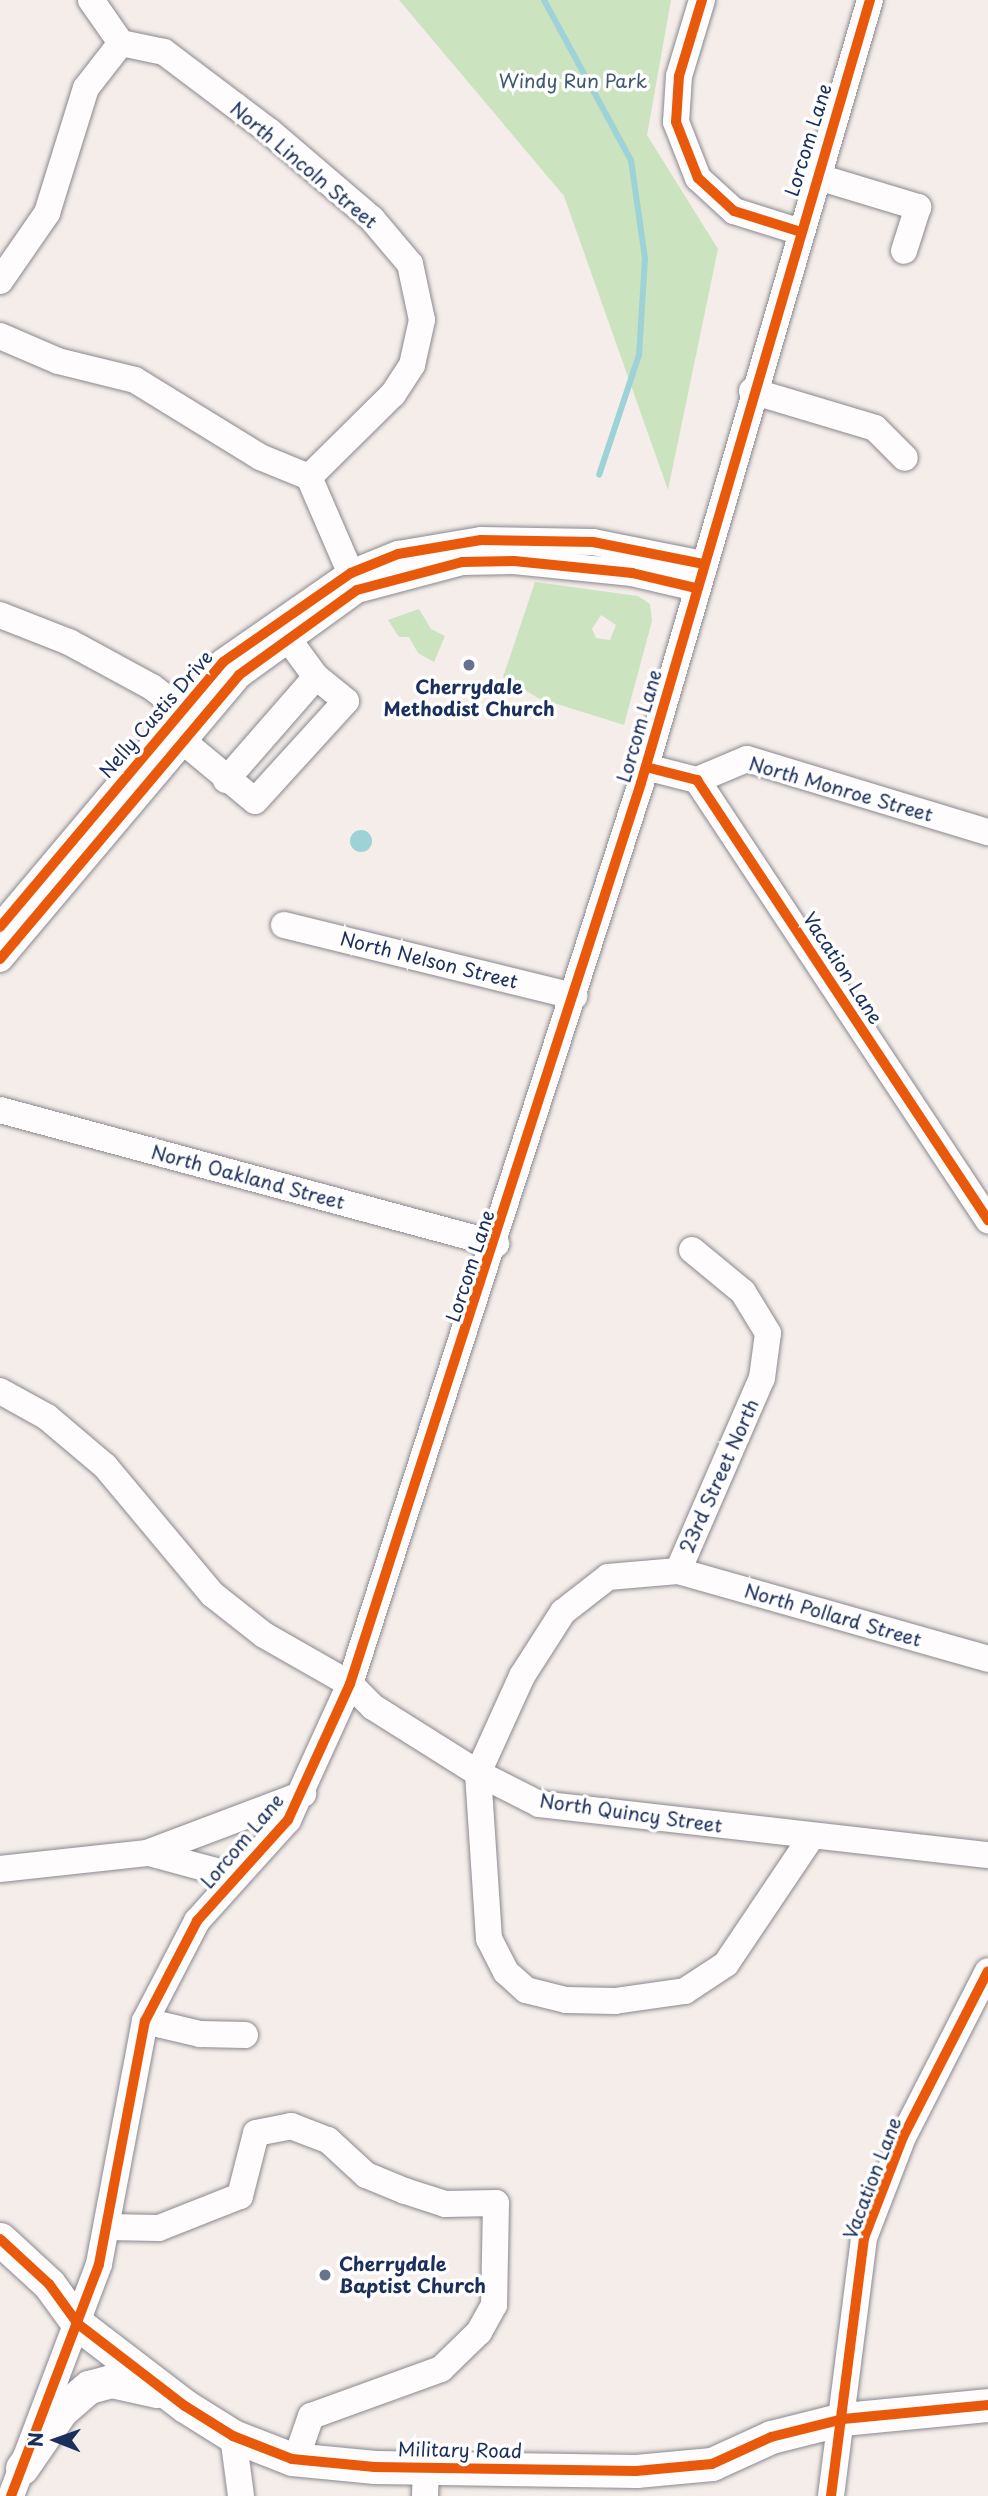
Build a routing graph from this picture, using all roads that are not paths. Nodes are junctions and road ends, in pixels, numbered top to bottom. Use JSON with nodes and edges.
{"nodes":[{"id":1,"x":91,"y":0,"type":"edge"},
{"id":2,"x":702,"y":0,"type":"edge"},
{"id":3,"x":870,"y":0,"type":"edge"},
{"id":4,"x":121,"y":43,"type":"junction"},
{"id":5,"x":815,"y":176,"type":"junction"},
{"id":6,"x":798,"y":230,"type":"junction"},
{"id":7,"x":904,"y":251,"type":"dead end"},
{"id":8,"x":0,"y":281,"type":"edge"},
{"id":9,"x":0,"y":336,"type":"edge"},
{"id":10,"x":752,"y":391,"type":"junction"},
{"id":11,"x":905,"y":458,"type":"dead end"},
{"id":12,"x":309,"y":477,"type":"junction"},
{"id":13,"x":699,"y":576,"type":"junction"},
{"id":14,"x":354,"y":581,"type":"junction"},
{"id":15,"x":0,"y":615,"type":"edge"},
{"id":16,"x":285,"y":636,"type":"junction"},
{"id":17,"x":316,"y":677,"type":"junction"},
{"id":18,"x":181,"y":724,"type":"junction"},
{"id":19,"x":646,"y":767,"type":"junction"},
{"id":20,"x":226,"y":780,"type":"junction"},
{"id":21,"x":697,"y":780,"type":"junction"},
{"id":22,"x":988,"y":832,"type":"edge"},
{"id":23,"x":284,"y":925,"type":"dead end"},
{"id":24,"x":0,"y":927,"type":"edge"},
{"id":25,"x":0,"y":959,"type":"edge"},
{"id":26,"x":574,"y":996,"type":"junction"},
{"id":27,"x":0,"y":1111,"type":"edge"},
{"id":28,"x":988,"y":1220,"type":"edge"},
{"id":29,"x":496,"y":1244,"type":"junction"},
{"id":30,"x":692,"y":1250,"type":"dead end"},
{"id":31,"x":0,"y":1391,"type":"edge"},
{"id":32,"x":678,"y":1571,"type":"junction"},
{"id":33,"x":988,"y":1659,"type":"edge"},
{"id":34,"x":350,"y":1684,"type":"junction"},
{"id":35,"x":478,"y":1773,"type":"junction"},
{"id":36,"x":303,"y":1794,"type":"junction"},
{"id":37,"x":811,"y":1836,"type":"junction"},
{"id":38,"x":147,"y":1853,"type":"junction"},
{"id":39,"x":988,"y":1855,"type":"edge"},
{"id":40,"x":0,"y":1869,"type":"edge"},
{"id":41,"x":234,"y":1876,"type":"junction"},
{"id":42,"x":988,"y":1971,"type":"edge"},
{"id":43,"x":145,"y":2021,"type":"junction"},
{"id":44,"x":245,"y":2035,"type":"dead end"},
{"id":45,"x":107,"y":2227,"type":"junction"},
{"id":46,"x":0,"y":2239,"type":"edge"},
{"id":47,"x":78,"y":2324,"type":"junction"},
{"id":48,"x":988,"y":2405,"type":"edge"},
{"id":49,"x":185,"y":2406,"type":"junction"},
{"id":50,"x":843,"y":2419,"type":"junction"},
{"id":51,"x":233,"y":2436,"type":"junction"},
{"id":52,"x":296,"y":2459,"type":"junction"},
{"id":53,"x":17,"y":2482,"type":"edge"},
{"id":54,"x":425,"y":2482,"type":"edge"},
{"id":55,"x":241,"y":2496,"type":"edge"},
{"id":56,"x":831,"y":2496,"type":"edge"}],
"edges":[{"from":1,"to":4,"type":"street"},
{"from":2,"to":6,"type":"street"},
{"from":3,"to":5,"type":"street","name":"Lorcom Lane"},
{"from":4,"to":8,"type":"street"},
{"from":4,"to":12,"type":"street","name":"North Lincoln Street"},
{"from":5,"to":6,"type":"street","name":"Lorcom Lane"},
{"from":5,"to":7,"type":"street"},
{"from":6,"to":10,"type":"street","name":"Lorcom Lane"},
{"from":9,"to":12,"type":"street"},
{"from":10,"to":11,"type":"street"},
{"from":10,"to":13,"type":"street","name":"Lorcom Lane"},
{"from":12,"to":14,"type":"street"},
{"from":13,"to":14,"type":"street","name":"Nelly Custis Drive"},
{"from":13,"to":19,"type":"street","name":"Lorcom Lane"},
{"from":14,"to":16,"type":"street","name":"Nelly Custis Drive"},
{"from":14,"to":18,"type":"street","name":"Nelly Custis Drive"},
{"from":15,"to":18,"type":"street"},
{"from":16,"to":17,"type":"street"},
{"from":16,"to":18,"type":"street","name":"Nelly Custis Drive"},
{"from":17,"to":20,"type":"street"},
{"from":17,"to":20,"type":"street"},
{"from":18,"to":20,"type":"street"},
{"from":18,"to":24,"type":"street","name":"Nelly Custis Drive"},
{"from":18,"to":25,"type":"street","name":"Nelly Custis Drive"},
{"from":19,"to":21,"type":"street"},
{"from":19,"to":26,"type":"street","name":"Lorcom Lane"},
{"from":21,"to":22,"type":"street","name":"North Monroe Street"},
{"from":21,"to":28,"type":"street","name":"Vacation Lane"},
{"from":23,"to":26,"type":"street","name":"North Nelson Street"},
{"from":26,"to":29,"type":"street","name":"Lorcom Lane"},
{"from":27,"to":29,"type":"street","name":"North Oakland Street"},
{"from":29,"to":34,"type":"street","name":"Lorcom Lane"},
{"from":30,"to":32,"type":"street","name":"23rd Street North"},
{"from":31,"to":34,"type":"street","name":"North Quincy Street"},
{"from":32,"to":33,"type":"street","name":"North Pollard Street"},
{"from":32,"to":35,"type":"street","name":"23rd Street North"},
{"from":34,"to":35,"type":"street","name":"North Quincy Street"},
{"from":34,"to":36,"type":"street","name":"Lorcom Lane"},
{"from":35,"to":37,"type":"street","name":"North Quincy Street"},
{"from":35,"to":37,"type":"street","name":"23rd Street North"},
{"from":36,"to":38,"type":"street"},
{"from":36,"to":41,"type":"street","name":"Lorcom Lane"},
{"from":37,"to":39,"type":"street","name":"North Quincy Street"},
{"from":38,"to":40,"type":"street"},
{"from":38,"to":41,"type":"street"},
{"from":41,"to":43,"type":"street","name":"Lorcom Lane"},
{"from":42,"to":50,"type":"street","name":"Vacation Lane"},
{"from":43,"to":44,"type":"street"},
{"from":43,"to":45,"type":"street","name":"Lorcom Lane"},
{"from":45,"to":47,"type":"street","name":"Lorcom Lane"},
{"from":45,"to":52,"type":"street"},
{"from":46,"to":47,"type":"main road","name":"Military Road"},
{"from":47,"to":49,"type":"main road","name":"Military Road"},
{"from":47,"to":53,"type":"street","name":"Lorcom Lane"},
{"from":48,"to":50,"type":"main road","name":"Military Road"},
{"from":49,"to":51,"type":"main road","name":"Military Road"},
{"from":49,"to":53,"type":"main road"},
{"from":50,"to":54,"type":"main road","name":"Military Road"},
{"from":50,"to":56,"type":"street","name":"Vacation Lane"},
{"from":51,"to":52,"type":"main road","name":"Military Road"},
{"from":51,"to":55,"type":"street"},
{"from":52,"to":54,"type":"main road","name":"Military Road"}]}
